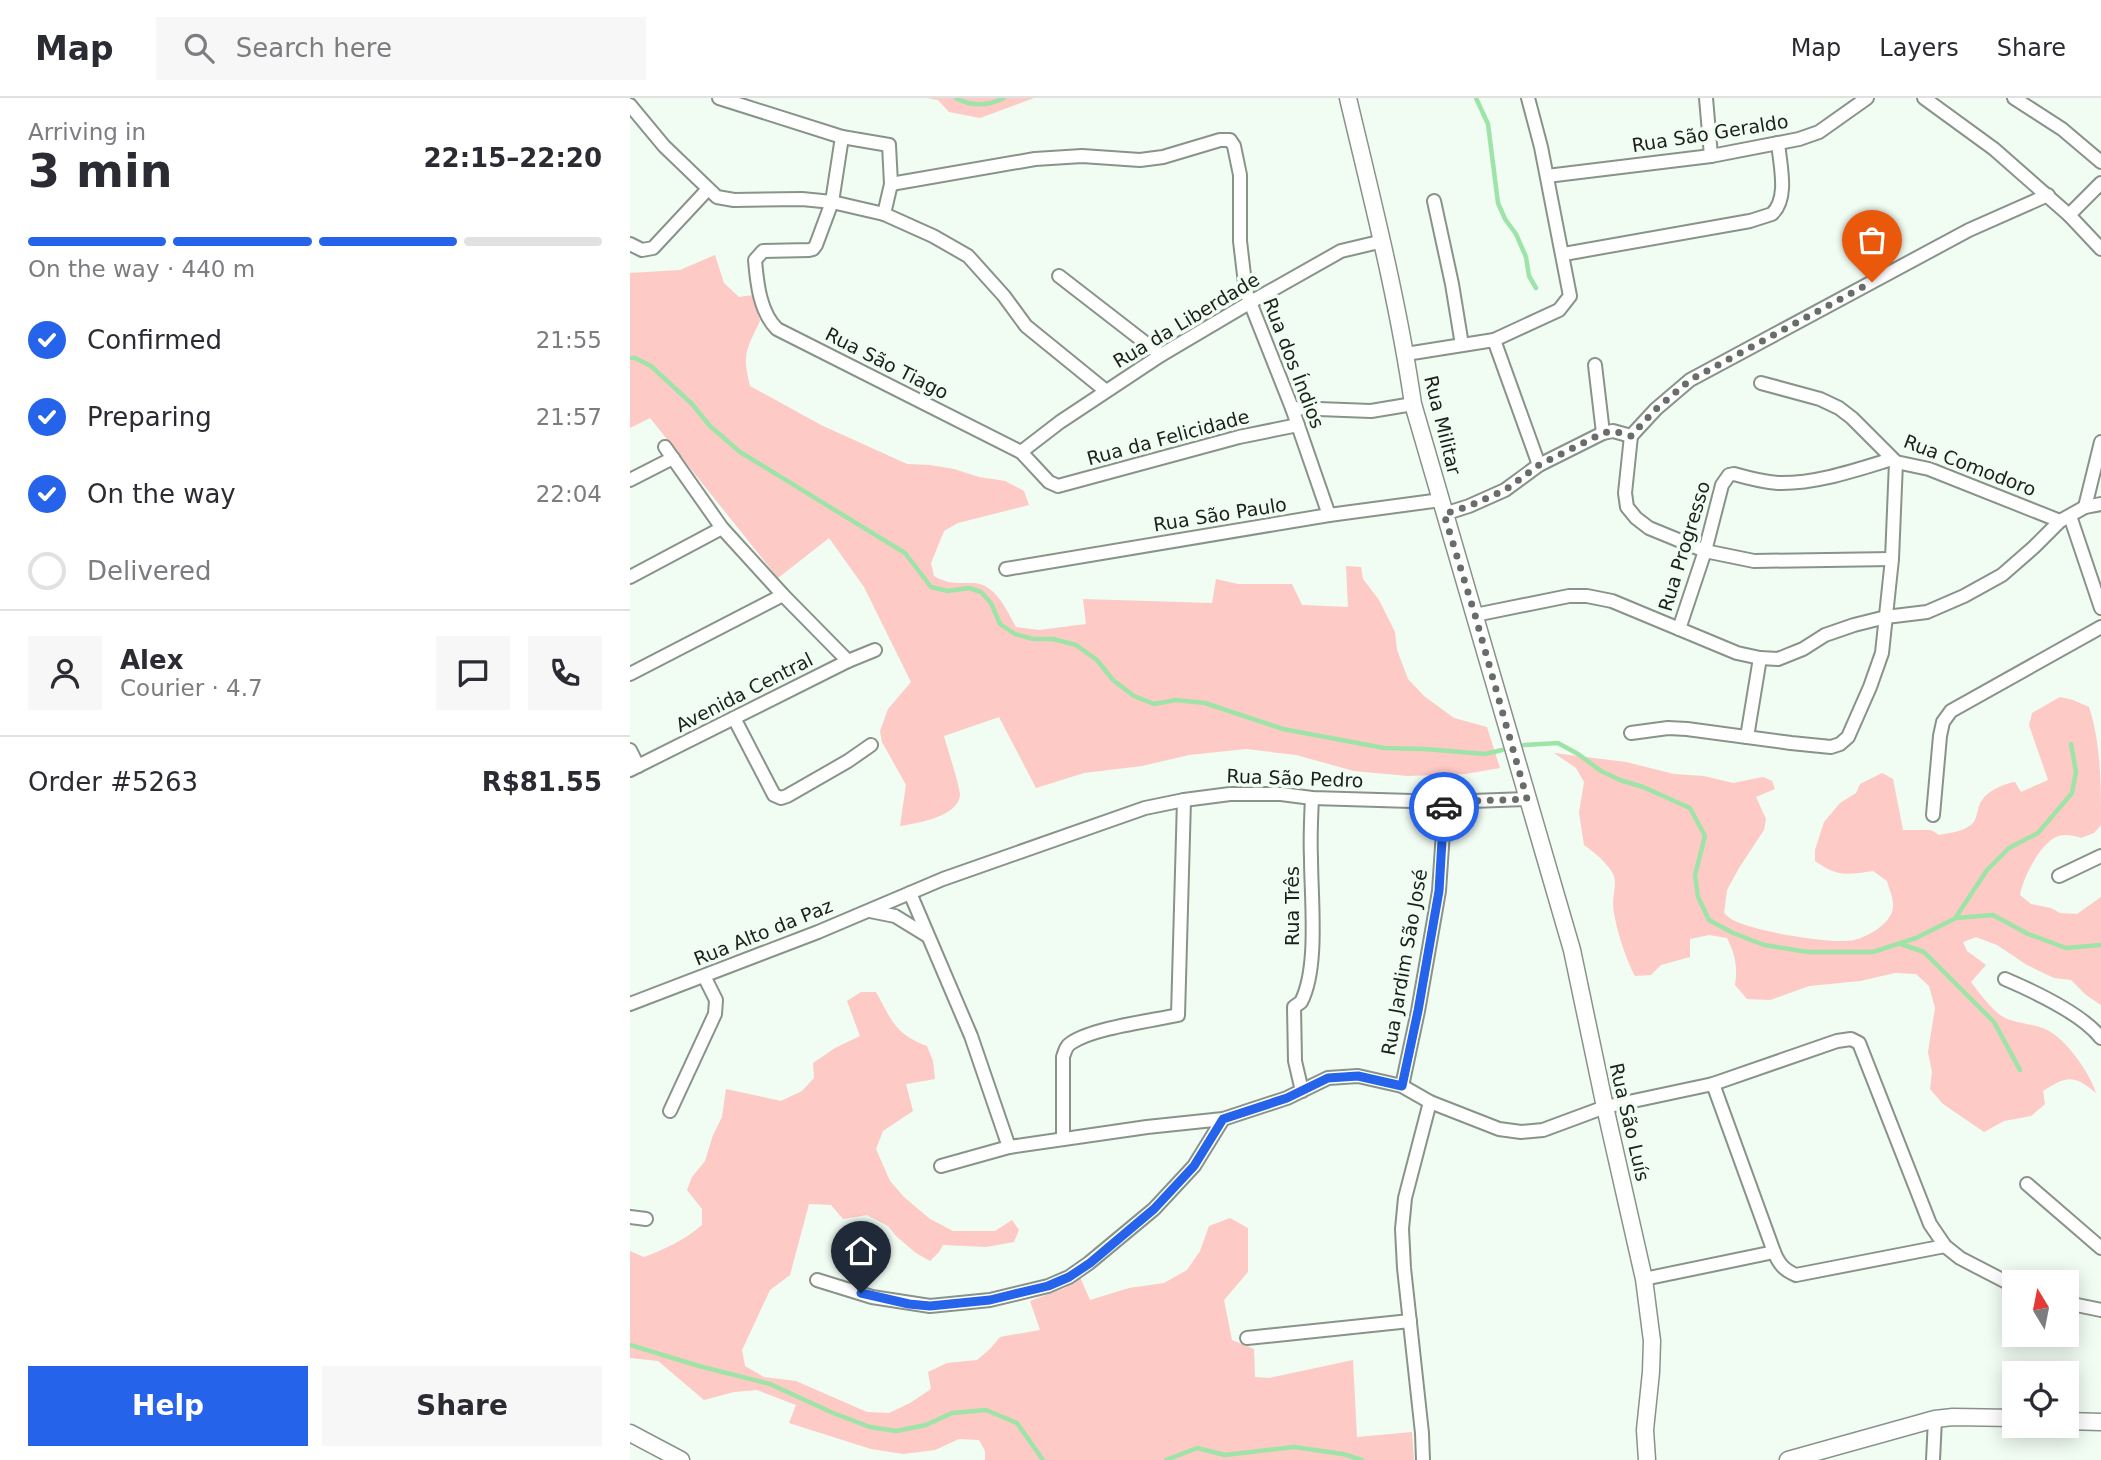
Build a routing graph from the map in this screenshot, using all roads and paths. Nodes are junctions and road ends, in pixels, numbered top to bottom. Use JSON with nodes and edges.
{"nodes":[{"id":1,"x":719,"y":98,"type":"edge"},
{"id":2,"x":1348,"y":98,"type":"edge"},
{"id":3,"x":1528,"y":98,"type":"edge"},
{"id":4,"x":1706,"y":98,"type":"edge"},
{"id":5,"x":1867,"y":98,"type":"edge"},
{"id":6,"x":1924,"y":98,"type":"edge"},
{"id":7,"x":2014,"y":98,"type":"edge"},
{"id":8,"x":630,"y":105,"type":"edge"},
{"id":9,"x":842,"y":138,"type":"junction"},
{"id":10,"x":1779,"y":143,"type":"junction"},
{"id":11,"x":1711,"y":156,"type":"junction"},
{"id":12,"x":2101,"y":162,"type":"edge"},
{"id":13,"x":1547,"y":176,"type":"junction"},
{"id":14,"x":2101,"y":183,"type":"edge"},
{"id":15,"x":891,"y":184,"type":"junction"},
{"id":16,"x":708,"y":189,"type":"junction"},
{"id":17,"x":2048,"y":195,"type":"junction"},
{"id":18,"x":1434,"y":201,"type":"dead end"},
{"id":19,"x":832,"y":202,"type":"junction"},
{"id":20,"x":884,"y":214,"type":"junction"},
{"id":21,"x":2069,"y":215,"type":"junction"},
{"id":22,"x":1383,"y":241,"type":"junction"},
{"id":23,"x":630,"y":244,"type":"edge"},
{"id":24,"x":2101,"y":249,"type":"edge"},
{"id":25,"x":1564,"y":254,"type":"junction"},
{"id":26,"x":1059,"y":275,"type":"dead end"},
{"id":27,"x":1249,"y":303,"type":"junction"},
{"id":28,"x":1494,"y":340,"type":"junction"},
{"id":29,"x":1462,"y":345,"type":"junction"},
{"id":30,"x":1406,"y":354,"type":"junction"},
{"id":31,"x":1161,"y":355,"type":"junction"},
{"id":32,"x":1595,"y":365,"type":"dead end"},
{"id":33,"x":1761,"y":383,"type":"dead end"},
{"id":34,"x":1106,"y":391,"type":"junction"},
{"id":35,"x":1413,"y":404,"type":"junction"},
{"id":36,"x":1292,"y":408,"type":"junction"},
{"id":37,"x":1298,"y":425,"type":"junction"},
{"id":38,"x":1603,"y":433,"type":"junction"},
{"id":39,"x":1631,"y":436,"type":"junction"},
{"id":40,"x":2100,"y":447,"type":"edge"},
{"id":41,"x":1021,"y":452,"type":"junction"},
{"id":42,"x":1894,"y":460,"type":"junction"},
{"id":43,"x":1539,"y":465,"type":"junction"},
{"id":44,"x":630,"y":480,"type":"edge"},
{"id":45,"x":1049,"y":482,"type":"joint"},
{"id":46,"x":2101,"y":504,"type":"edge"},
{"id":47,"x":1442,"y":507,"type":"junction"},
{"id":48,"x":2085,"y":507,"type":"junction"},
{"id":49,"x":1329,"y":515,"type":"junction"},
{"id":50,"x":2065,"y":518,"type":"junction"},
{"id":51,"x":722,"y":527,"type":"junction"},
{"id":52,"x":1706,"y":551,"type":"junction"},
{"id":53,"x":1892,"y":559,"type":"junction"},
{"id":54,"x":1006,"y":569,"type":"dead end"},
{"id":55,"x":630,"y":577,"type":"edge"},
{"id":56,"x":783,"y":595,"type":"junction"},
{"id":57,"x":2101,"y":608,"type":"edge"},
{"id":58,"x":1475,"y":615,"type":"junction"},
{"id":59,"x":1886,"y":617,"type":"junction"},
{"id":60,"x":2101,"y":627,"type":"edge"},
{"id":61,"x":1679,"y":629,"type":"junction"},
{"id":62,"x":875,"y":650,"type":"dead end"},
{"id":63,"x":1760,"y":658,"type":"junction"},
{"id":64,"x":848,"y":661,"type":"junction"},
{"id":65,"x":630,"y":674,"type":"edge"},
{"id":66,"x":734,"y":718,"type":"junction"},
{"id":67,"x":1630,"y":733,"type":"dead end"},
{"id":68,"x":1747,"y":737,"type":"junction"},
{"id":69,"x":871,"y":745,"type":"dead end"},
{"id":70,"x":630,"y":750,"type":"edge"},
{"id":71,"x":634,"y":768,"type":"edge"},
{"id":72,"x":1312,"y":799,"type":"junction"},
{"id":73,"x":1527,"y":799,"type":"junction"},
{"id":74,"x":1184,"y":800,"type":"junction"},
{"id":75,"x":1445,"y":802,"type":"junction"},
{"id":76,"x":1933,"y":815,"type":"dead end"},
{"id":77,"x":2101,"y":856,"type":"edge"},
{"id":78,"x":2059,"y":876,"type":"dead end"},
{"id":79,"x":910,"y":893,"type":"junction"},
{"id":80,"x":892,"y":900,"type":"junction"},
{"id":81,"x":867,"y":911,"type":"junction"},
{"id":82,"x":895,"y":916,"type":"junction"},
{"id":83,"x":926,"y":935,"type":"junction"},
{"id":84,"x":704,"y":976,"type":"junction"},
{"id":85,"x":2005,"y":979,"type":"dead end"},
{"id":86,"x":630,"y":1004,"type":"edge"},
{"id":87,"x":2101,"y":1038,"type":"edge"},
{"id":88,"x":1713,"y":1084,"type":"junction"},
{"id":89,"x":1402,"y":1086,"type":"junction"},
{"id":90,"x":1302,"y":1091,"type":"junction"},
{"id":91,"x":1430,"y":1102,"type":"junction"},
{"id":92,"x":1605,"y":1107,"type":"junction"},
{"id":93,"x":670,"y":1111,"type":"dead end"},
{"id":94,"x":1223,"y":1119,"type":"junction"},
{"id":95,"x":1063,"y":1139,"type":"junction"},
{"id":96,"x":1009,"y":1147,"type":"junction"},
{"id":97,"x":941,"y":1166,"type":"dead end"},
{"id":98,"x":2027,"y":1184,"type":"dead end"},
{"id":99,"x":630,"y":1217,"type":"edge"},
{"id":100,"x":646,"y":1219,"type":"dead end"},
{"id":101,"x":1945,"y":1246,"type":"junction"},
{"id":102,"x":2101,"y":1248,"type":"edge"},
{"id":103,"x":1774,"y":1252,"type":"junction"},
{"id":104,"x":1644,"y":1279,"type":"junction"},
{"id":105,"x":817,"y":1280,"type":"dead end"},
{"id":106,"x":2002,"y":1281,"type":"edge"},
{"id":107,"x":2079,"y":1305,"type":"edge"},
{"id":108,"x":2101,"y":1310,"type":"edge"},
{"id":109,"x":1410,"y":1321,"type":"junction"},
{"id":110,"x":1247,"y":1338,"type":"dead end"},
{"id":111,"x":2002,"y":1418,"type":"edge"},
{"id":112,"x":1935,"y":1419,"type":"junction"},
{"id":113,"x":2079,"y":1421,"type":"edge"},
{"id":114,"x":2101,"y":1422,"type":"edge"},
{"id":115,"x":630,"y":1433,"type":"edge"},
{"id":116,"x":1835,"y":1453,"type":"edge"},
{"id":117,"x":681,"y":1460,"type":"edge"},
{"id":118,"x":1423,"y":1460,"type":"edge"},
{"id":119,"x":1647,"y":1460,"type":"edge"},
{"id":120,"x":1788,"y":1460,"type":"edge"},
{"id":121,"x":1933,"y":1460,"type":"edge"}],
"edges":[{"from":1,"to":9,"type":"street"},
{"from":2,"to":22,"type":"street","name":"Rua Militar"},
{"from":3,"to":13,"type":"street"},
{"from":4,"to":11,"type":"street"},
{"from":5,"to":10,"type":"street","name":"Rua São Geraldo"},
{"from":6,"to":17,"type":"street"},
{"from":7,"to":12,"type":"street"},
{"from":8,"to":16,"type":"street"},
{"from":9,"to":15,"type":"street"},
{"from":9,"to":19,"type":"street"},
{"from":10,"to":11,"type":"street","name":"Rua São Geraldo"},
{"from":10,"to":25,"type":"street"},
{"from":11,"to":13,"type":"street","name":"Rua São Geraldo"},
{"from":13,"to":25,"type":"street"},
{"from":14,"to":21,"type":"street"},
{"from":15,"to":20,"type":"street"},
{"from":15,"to":27,"type":"street","name":"Rua dos Índios"},
{"from":16,"to":19,"type":"street"},
{"from":16,"to":23,"type":"street"},
{"from":17,"to":21,"type":"street"},
{"from":17,"to":39,"type":"street"},
{"from":18,"to":29,"type":"street"},
{"from":19,"to":20,"type":"street"},
{"from":19,"to":41,"type":"street","name":"Rua São Tiago"},
{"from":20,"to":34,"type":"street"},
{"from":21,"to":24,"type":"street"},
{"from":22,"to":27,"type":"street","name":"Rua da Liberdade"},
{"from":22,"to":30,"type":"street","name":"Rua Militar"},
{"from":25,"to":28,"type":"street"},
{"from":26,"to":31,"type":"street"},
{"from":27,"to":31,"type":"street","name":"Rua da Liberdade"},
{"from":27,"to":36,"type":"street","name":"Rua dos Índios"},
{"from":28,"to":29,"type":"street"},
{"from":28,"to":43,"type":"street"},
{"from":29,"to":30,"type":"street"},
{"from":30,"to":35,"type":"street","name":"Rua Militar"},
{"from":31,"to":34,"type":"street","name":"Rua da Liberdade"},
{"from":32,"to":38,"type":"street"},
{"from":33,"to":42,"type":"street","name":"Rua Comodoro"},
{"from":34,"to":41,"type":"street","name":"Rua da Liberdade"},
{"from":35,"to":36,"type":"street"},
{"from":35,"to":47,"type":"street","name":"Rua Militar"},
{"from":36,"to":37,"type":"street","name":"Rua dos Índios"},
{"from":37,"to":45,"type":"street","name":"Rua da Felicidade"},
{"from":37,"to":49,"type":"street","name":"Rua dos Índios"},
{"from":38,"to":39,"type":"street"},
{"from":38,"to":43,"type":"street","name":"Rua São Paulo"},
{"from":39,"to":52,"type":"street"},
{"from":40,"to":48,"type":"street"},
{"from":41,"to":45,"type":"street","name":"Rua São Tiago"},
{"from":42,"to":50,"type":"street","name":"Rua Comodoro"},
{"from":42,"to":52,"type":"street","name":"Rua Progresso"},
{"from":42,"to":53,"type":"street"},
{"from":43,"to":47,"type":"street","name":"Rua São Paulo"},
{"from":44,"to":51,"type":"street"},
{"from":46,"to":48,"type":"street"},
{"from":47,"to":49,"type":"street","name":"Rua São Paulo"},
{"from":47,"to":58,"type":"street","name":"Rua Militar"},
{"from":48,"to":50,"type":"street"},
{"from":49,"to":54,"type":"street","name":"Rua São Paulo"},
{"from":50,"to":57,"type":"street"},
{"from":50,"to":59,"type":"street"},
{"from":51,"to":55,"type":"street"},
{"from":51,"to":56,"type":"street"},
{"from":52,"to":53,"type":"street"},
{"from":52,"to":61,"type":"street","name":"Rua Progresso"},
{"from":53,"to":59,"type":"street"},
{"from":56,"to":64,"type":"street"},
{"from":56,"to":65,"type":"street"},
{"from":58,"to":61,"type":"street"},
{"from":58,"to":73,"type":"street","name":"Rua Militar"},
{"from":59,"to":63,"type":"street"},
{"from":59,"to":68,"type":"street"},
{"from":60,"to":76,"type":"street"},
{"from":61,"to":63,"type":"street"},
{"from":62,"to":64,"type":"street","name":"Avenida Central"},
{"from":63,"to":68,"type":"street"},
{"from":64,"to":66,"type":"street","name":"Avenida Central"},
{"from":66,"to":69,"type":"street"},
{"from":66,"to":71,"type":"street","name":"Avenida Central"},
{"from":67,"to":68,"type":"street"},
{"from":70,"to":71,"type":"street"},
{"from":72,"to":74,"type":"street","name":"Rua São Pedro"},
{"from":72,"to":75,"type":"street","name":"Rua São Pedro"},
{"from":72,"to":90,"type":"street","name":"Rua Três"},
{"from":73,"to":75,"type":"street","name":"Rua São Pedro"},
{"from":73,"to":92,"type":"street","name":"Rua São Luís"},
{"from":74,"to":79,"type":"street","name":"Rua São Pedro"},
{"from":74,"to":95,"type":"street"},
{"from":75,"to":89,"type":"street","name":"Rua Jardim São José"},
{"from":77,"to":78,"type":"street"},
{"from":79,"to":80,"type":"street","name":"Rua Alto da Paz"},
{"from":79,"to":83,"type":"street"},
{"from":80,"to":81,"type":"street","name":"Rua Alto da Paz"},
{"from":80,"to":82,"type":"street"},
{"from":81,"to":82,"type":"street"},
{"from":81,"to":84,"type":"street","name":"Rua Alto da Paz"},
{"from":82,"to":83,"type":"street"},
{"from":83,"to":96,"type":"street"},
{"from":84,"to":86,"type":"street","name":"Rua Alto da Paz"},
{"from":84,"to":93,"type":"street"},
{"from":85,"to":87,"type":"street"},
{"from":88,"to":92,"type":"street"},
{"from":88,"to":101,"type":"street"},
{"from":88,"to":103,"type":"street"},
{"from":89,"to":90,"type":"street"},
{"from":89,"to":91,"type":"street"},
{"from":90,"to":94,"type":"street"},
{"from":91,"to":92,"type":"street"},
{"from":91,"to":109,"type":"street"},
{"from":92,"to":104,"type":"street","name":"Rua São Luís"},
{"from":94,"to":95,"type":"street"},
{"from":94,"to":105,"type":"street"},
{"from":95,"to":96,"type":"street"},
{"from":96,"to":97,"type":"street"},
{"from":98,"to":102,"type":"street"},
{"from":99,"to":100,"type":"street"},
{"from":101,"to":103,"type":"street"},
{"from":101,"to":106,"type":"street"},
{"from":103,"to":104,"type":"street"},
{"from":104,"to":119,"type":"street","name":"Rua São Luís"},
{"from":107,"to":108,"type":"street"},
{"from":109,"to":110,"type":"street"},
{"from":109,"to":118,"type":"street"},
{"from":111,"to":112,"type":"street"},
{"from":112,"to":116,"type":"street"},
{"from":112,"to":121,"type":"street"},
{"from":113,"to":114,"type":"street"},
{"from":115,"to":117,"type":"street"},
{"from":116,"to":120,"type":"street"}]}
